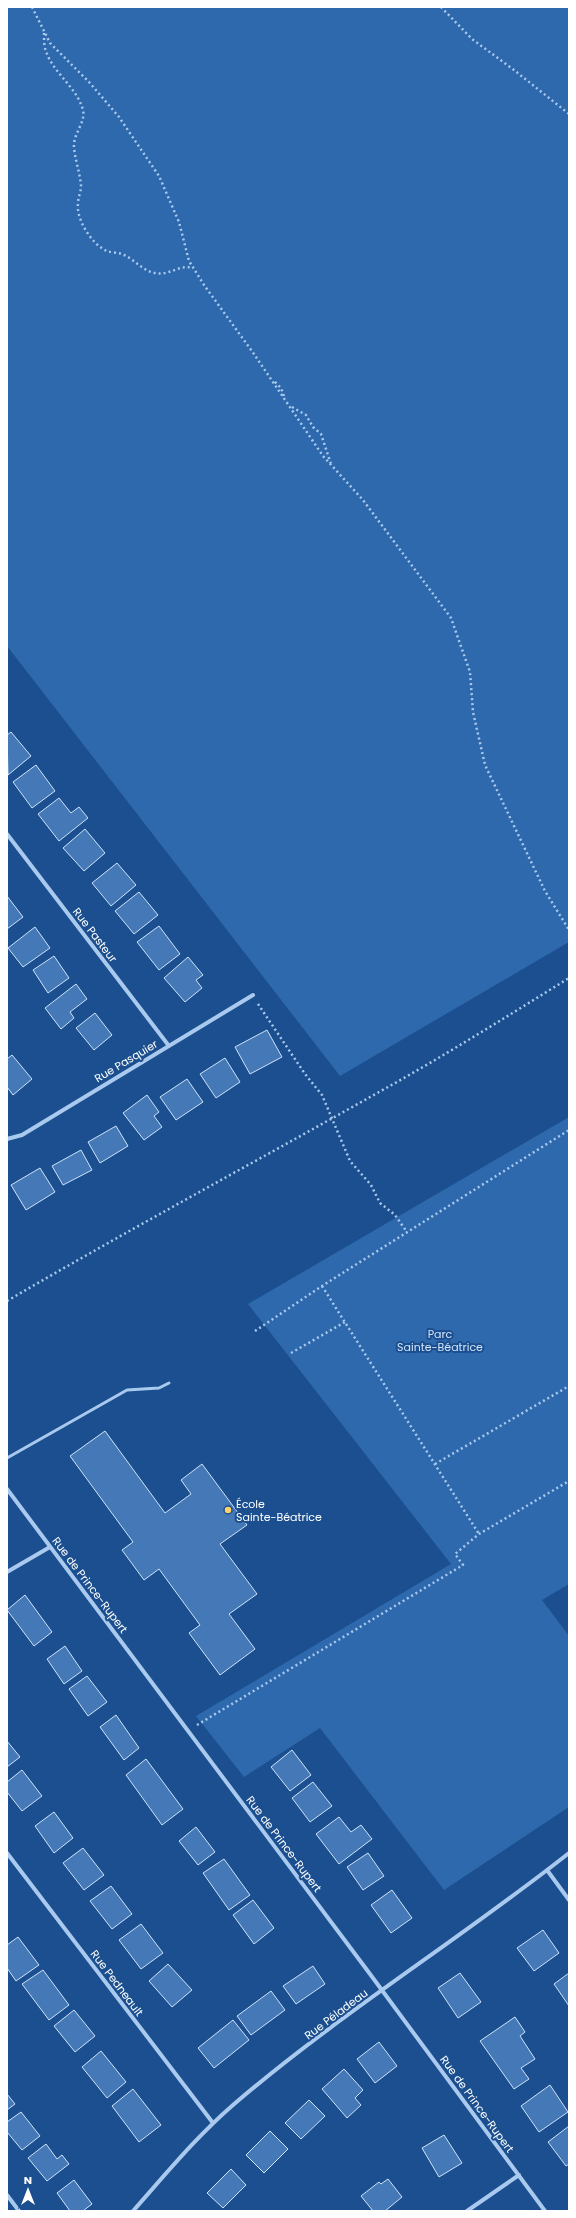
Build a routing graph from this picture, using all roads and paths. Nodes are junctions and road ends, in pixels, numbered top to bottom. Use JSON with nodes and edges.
{"nodes":[{"id":1,"x":32,"y":7,"type":"edge"},
{"id":2,"x":441,"y":7,"type":"edge"},
{"id":3,"x":44,"y":30,"type":"junction"},
{"id":4,"x":569,"y":114,"type":"edge"},
{"id":5,"x":193,"y":268,"type":"junction"},
{"id":6,"x":289,"y":406,"type":"junction"},
{"id":7,"x":331,"y":465,"type":"junction"},
{"id":8,"x":7,"y":834,"type":"edge"},
{"id":9,"x":569,"y":930,"type":"edge"},
{"id":10,"x":569,"y":978,"type":"edge"},
{"id":11,"x":252,"y":995,"type":"joint"},
{"id":12,"x":168,"y":1046,"type":"junction"},
{"id":13,"x":332,"y":1118,"type":"junction"},
{"id":14,"x":569,"y":1130,"type":"edge"},
{"id":15,"x":7,"y":1139,"type":"edge"},
{"id":16,"x":407,"y":1232,"type":"junction"},
{"id":17,"x":322,"y":1286,"type":"junction"},
{"id":18,"x":7,"y":1301,"type":"edge"},
{"id":19,"x":345,"y":1322,"type":"junction"},
{"id":20,"x":255,"y":1331,"type":"dead end"},
{"id":21,"x":291,"y":1353,"type":"dead end"},
{"id":22,"x":169,"y":1383,"type":"dead end"},
{"id":23,"x":569,"y":1386,"type":"edge"},
{"id":24,"x":7,"y":1458,"type":"edge"},
{"id":25,"x":435,"y":1464,"type":"junction"},
{"id":26,"x":569,"y":1481,"type":"edge"},
{"id":27,"x":7,"y":1489,"type":"edge"},
{"id":28,"x":479,"y":1534,"type":"junction"},
{"id":29,"x":50,"y":1547,"type":"junction"},
{"id":30,"x":7,"y":1572,"type":"edge"},
{"id":31,"x":188,"y":1731,"type":"junction"},
{"id":32,"x":7,"y":1853,"type":"edge"},
{"id":33,"x":569,"y":1853,"type":"edge"},
{"id":34,"x":547,"y":1870,"type":"junction"},
{"id":35,"x":569,"y":1900,"type":"edge"},
{"id":36,"x":382,"y":1990,"type":"junction"},
{"id":37,"x":213,"y":2123,"type":"junction"},
{"id":38,"x":519,"y":2175,"type":"junction"},
{"id":39,"x":7,"y":2195,"type":"edge"},
{"id":40,"x":19,"y":2211,"type":"edge"},
{"id":41,"x":133,"y":2211,"type":"edge"},
{"id":42,"x":467,"y":2211,"type":"edge"},
{"id":43,"x":545,"y":2211,"type":"edge"}],
"edges":[{"from":1,"to":3,"type":"path"},
{"from":2,"to":4,"type":"path"},
{"from":3,"to":5,"type":"path"},
{"from":3,"to":5,"type":"path"},
{"from":5,"to":6,"type":"path"},
{"from":6,"to":7,"type":"path"},
{"from":6,"to":7,"type":"path"},
{"from":7,"to":9,"type":"path"},
{"from":8,"to":12,"type":"street","name":"Rue Pasteur"},
{"from":10,"to":13,"type":"path"},
{"from":11,"to":12,"type":"street","name":"Rue Pasquier"},
{"from":11,"to":13,"type":"path"},
{"from":12,"to":15,"type":"street","name":"Rue Pasquier"},
{"from":13,"to":16,"type":"path"},
{"from":13,"to":18,"type":"path"},
{"from":14,"to":16,"type":"path"},
{"from":16,"to":17,"type":"path"},
{"from":17,"to":19,"type":"path"},
{"from":17,"to":20,"type":"path"},
{"from":19,"to":21,"type":"path"},
{"from":19,"to":25,"type":"path"},
{"from":22,"to":24,"type":"lane"},
{"from":23,"to":25,"type":"path"},
{"from":25,"to":28,"type":"path"},
{"from":26,"to":28,"type":"path"},
{"from":27,"to":29,"type":"street","name":"Rue de Prince-Rupert"},
{"from":28,"to":31,"type":"path"},
{"from":29,"to":30,"type":"street"},
{"from":29,"to":31,"type":"street","name":"Rue de Prince-Rupert"},
{"from":31,"to":36,"type":"street","name":"Rue de Prince-Rupert"},
{"from":32,"to":37,"type":"street","name":"Rue Pedneault"},
{"from":33,"to":34,"type":"street","name":"Rue Péladeau"},
{"from":34,"to":35,"type":"street"},
{"from":34,"to":36,"type":"street","name":"Rue Péladeau"},
{"from":36,"to":37,"type":"street","name":"Rue Péladeau"},
{"from":36,"to":38,"type":"street","name":"Rue de Prince-Rupert"},
{"from":37,"to":41,"type":"street","name":"Rue Péladeau"},
{"from":38,"to":42,"type":"street"},
{"from":38,"to":43,"type":"street","name":"Rue de Prince-Rupert"},
{"from":39,"to":40,"type":"street"}]}
